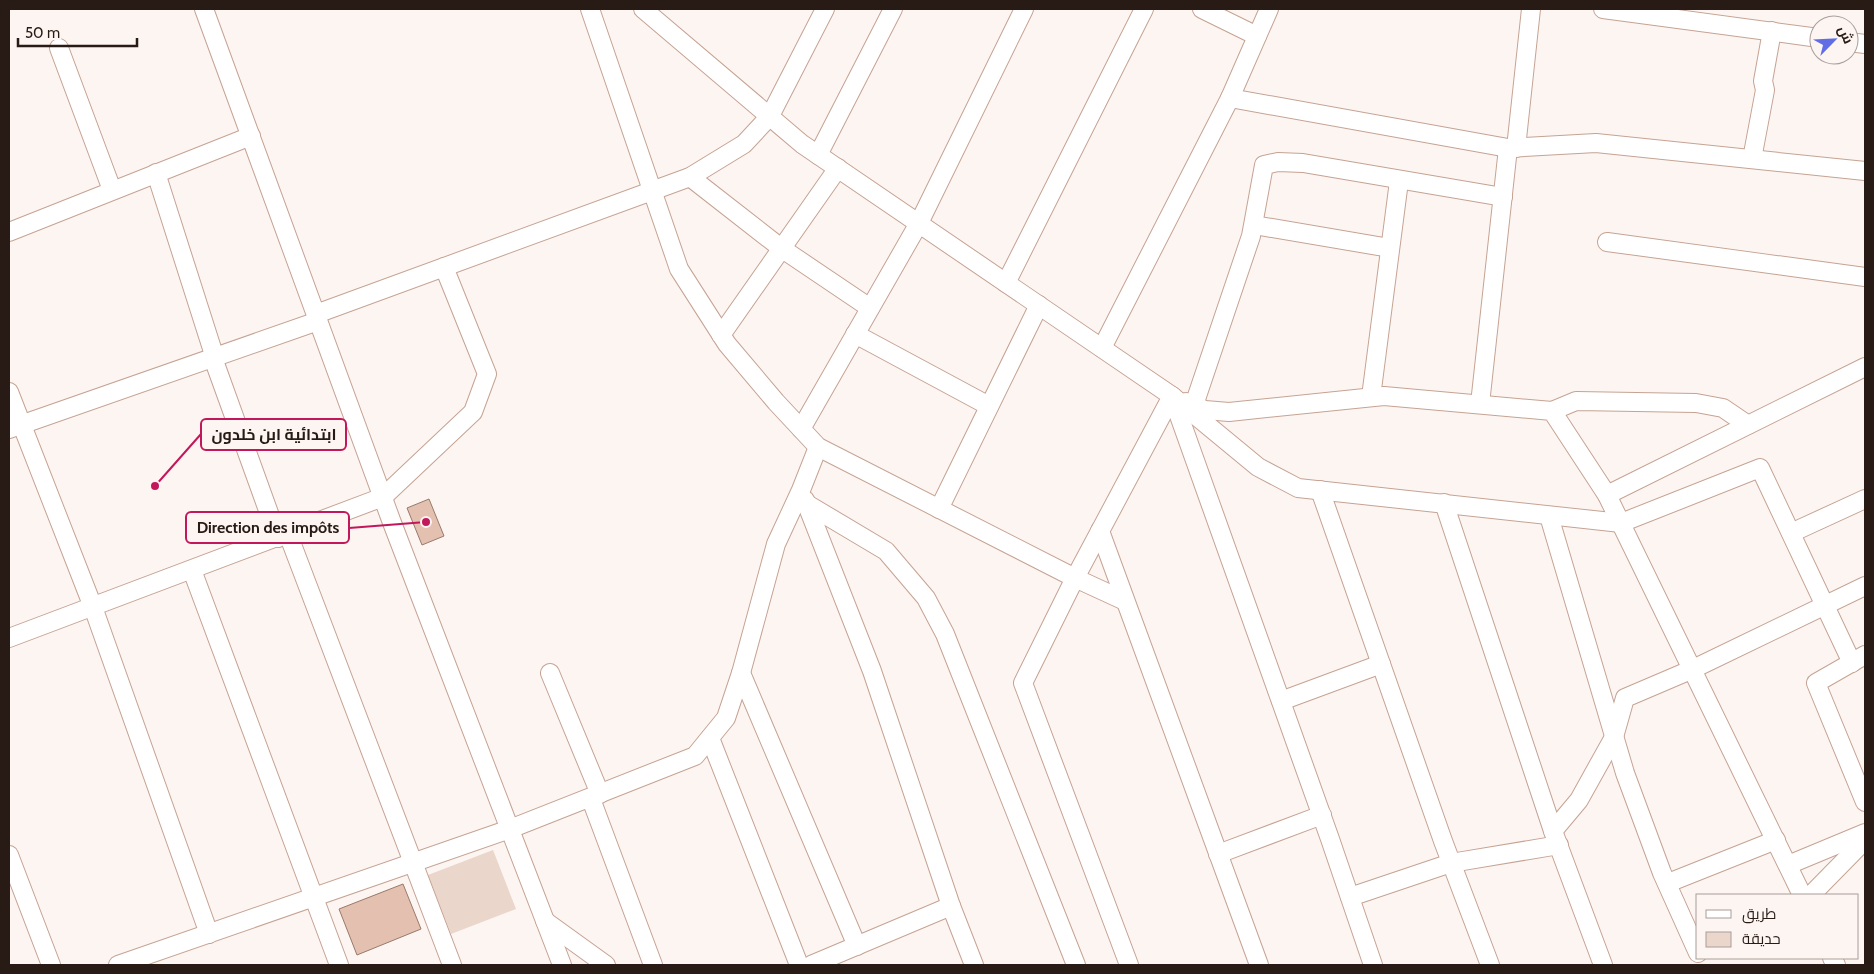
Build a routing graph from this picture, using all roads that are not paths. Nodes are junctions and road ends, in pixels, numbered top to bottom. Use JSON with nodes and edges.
{"nodes":[{"id":1,"x":204,"y":9,"type":"edge"},
{"id":2,"x":590,"y":9,"type":"edge"},
{"id":3,"x":824,"y":9,"type":"edge"},
{"id":4,"x":892,"y":9,"type":"edge"},
{"id":5,"x":1024,"y":9,"type":"edge"},
{"id":6,"x":1144,"y":9,"type":"edge"},
{"id":7,"x":1202,"y":9,"type":"edge"},
{"id":8,"x":1269,"y":9,"type":"edge"},
{"id":9,"x":1531,"y":9,"type":"edge"},
{"id":10,"x":1603,"y":9,"type":"edge"},
{"id":11,"x":649,"y":11,"type":"edge"},
{"id":12,"x":1772,"y":31,"type":"junction"},
{"id":13,"x":1257,"y":36,"type":"junction"},
{"id":14,"x":1809,"y":37,"type":"edge"},
{"id":15,"x":59,"y":48,"type":"dead end"},
{"id":16,"x":1230,"y":98,"type":"junction"},
{"id":17,"x":770,"y":116,"type":"junction"},
{"id":18,"x":250,"y":136,"type":"junction"},
{"id":19,"x":1512,"y":148,"type":"junction"},
{"id":20,"x":818,"y":155,"type":"junction"},
{"id":21,"x":1752,"y":159,"type":"junction"},
{"id":22,"x":838,"y":168,"type":"junction"},
{"id":23,"x":1865,"y":172,"type":"edge"},
{"id":24,"x":156,"y":173,"type":"junction"},
{"id":25,"x":690,"y":177,"type":"junction"},
{"id":26,"x":1399,"y":181,"type":"junction"},
{"id":27,"x":112,"y":190,"type":"junction"},
{"id":28,"x":652,"y":191,"type":"junction"},
{"id":29,"x":1503,"y":197,"type":"junction"},
{"id":30,"x":919,"y":223,"type":"junction"},
{"id":31,"x":1254,"y":225,"type":"junction"},
{"id":32,"x":9,"y":232,"type":"edge"},
{"id":33,"x":1607,"y":242,"type":"dead end"},
{"id":34,"x":781,"y":248,"type":"junction"},
{"id":35,"x":1390,"y":248,"type":"junction"},
{"id":36,"x":444,"y":267,"type":"junction"},
{"id":37,"x":1865,"y":277,"type":"edge"},
{"id":38,"x":1006,"y":283,"type":"junction"},
{"id":39,"x":1039,"y":305,"type":"junction"},
{"id":40,"x":870,"y":308,"type":"junction"},
{"id":41,"x":317,"y":318,"type":"junction"},
{"id":42,"x":855,"y":334,"type":"junction"},
{"id":43,"x":720,"y":335,"type":"junction"},
{"id":44,"x":1102,"y":348,"type":"junction"},
{"id":45,"x":214,"y":358,"type":"junction"},
{"id":46,"x":1865,"y":367,"type":"edge"},
{"id":47,"x":9,"y":394,"type":"edge"},
{"id":48,"x":1172,"y":396,"type":"junction"},
{"id":49,"x":1371,"y":398,"type":"junction"},
{"id":50,"x":1480,"y":404,"type":"junction"},
{"id":51,"x":1194,"y":405,"type":"junction"},
{"id":52,"x":989,"y":406,"type":"junction"},
{"id":53,"x":1552,"y":411,"type":"junction"},
{"id":54,"x":1748,"y":425,"type":"junction"},
{"id":55,"x":15,"y":426,"type":"edge"},
{"id":56,"x":801,"y":429,"type":"junction"},
{"id":57,"x":818,"y":447,"type":"junction"},
{"id":58,"x":1320,"y":490,"type":"junction"},
{"id":59,"x":1607,"y":496,"type":"junction"},
{"id":60,"x":383,"y":497,"type":"junction"},
{"id":61,"x":804,"y":497,"type":"junction"},
{"id":62,"x":1865,"y":499,"type":"edge"},
{"id":63,"x":1444,"y":503,"type":"junction"},
{"id":64,"x":939,"y":509,"type":"junction"},
{"id":65,"x":1549,"y":516,"type":"junction"},
{"id":66,"x":1621,"y":523,"type":"junction"},
{"id":67,"x":1100,"y":531,"type":"junction"},
{"id":68,"x":1791,"y":533,"type":"junction"},
{"id":69,"x":283,"y":536,"type":"junction"},
{"id":70,"x":192,"y":570,"type":"junction"},
{"id":71,"x":1075,"y":578,"type":"junction"},
{"id":72,"x":1865,"y":586,"type":"edge"},
{"id":73,"x":1125,"y":601,"type":"junction"},
{"id":74,"x":1824,"y":604,"type":"junction"},
{"id":75,"x":93,"y":606,"type":"junction"},
{"id":76,"x":9,"y":638,"type":"edge"},
{"id":77,"x":1859,"y":659,"type":"edge"},
{"id":78,"x":1381,"y":664,"type":"junction"},
{"id":79,"x":1693,"y":669,"type":"junction"},
{"id":80,"x":550,"y":673,"type":"dead end"},
{"id":81,"x":741,"y":673,"type":"junction"},
{"id":82,"x":1281,"y":701,"type":"junction"},
{"id":83,"x":1614,"y":737,"type":"junction"},
{"id":84,"x":710,"y":738,"type":"junction"},
{"id":85,"x":596,"y":796,"type":"junction"},
{"id":86,"x":1865,"y":802,"type":"edge"},
{"id":87,"x":1322,"y":815,"type":"junction"},
{"id":88,"x":510,"y":829,"type":"junction"},
{"id":89,"x":1865,"y":833,"type":"edge"},
{"id":90,"x":1556,"y":838,"type":"junction"},
{"id":91,"x":1776,"y":840,"type":"junction"},
{"id":92,"x":1865,"y":840,"type":"edge"},
{"id":93,"x":1218,"y":854,"type":"junction"},
{"id":94,"x":9,"y":855,"type":"edge"},
{"id":95,"x":413,"y":863,"type":"junction"},
{"id":96,"x":1451,"y":863,"type":"junction"},
{"id":97,"x":1788,"y":865,"type":"junction"},
{"id":98,"x":1668,"y":883,"type":"junction"},
{"id":99,"x":1802,"y":894,"type":"edge"},
{"id":100,"x":1812,"y":894,"type":"edge"},
{"id":101,"x":314,"y":897,"type":"junction"},
{"id":102,"x":1350,"y":897,"type":"junction"},
{"id":103,"x":951,"y":906,"type":"junction"},
{"id":104,"x":545,"y":920,"type":"junction"},
{"id":105,"x":209,"y":934,"type":"junction"},
{"id":106,"x":858,"y":946,"type":"junction"},
{"id":107,"x":1696,"y":949,"type":"edge"},
{"id":108,"x":1255,"y":964,"type":"edge"},
{"id":109,"x":51,"y":965,"type":"edge"},
{"id":110,"x":118,"y":965,"type":"edge"},
{"id":111,"x":339,"y":965,"type":"edge"},
{"id":112,"x":452,"y":965,"type":"edge"},
{"id":113,"x":562,"y":965,"type":"edge"},
{"id":114,"x":606,"y":965,"type":"edge"},
{"id":115,"x":653,"y":965,"type":"edge"},
{"id":116,"x":799,"y":965,"type":"edge"},
{"id":117,"x":811,"y":965,"type":"edge"},
{"id":118,"x":974,"y":965,"type":"edge"},
{"id":119,"x":1076,"y":965,"type":"edge"},
{"id":120,"x":1129,"y":965,"type":"edge"},
{"id":121,"x":1373,"y":965,"type":"edge"},
{"id":122,"x":1490,"y":965,"type":"edge"},
{"id":123,"x":1603,"y":965,"type":"edge"}],
"edges":[{"from":1,"to":18,"type":"street"},
{"from":2,"to":28,"type":"street"},
{"from":3,"to":17,"type":"street"},
{"from":4,"to":20,"type":"street"},
{"from":5,"to":30,"type":"street"},
{"from":6,"to":38,"type":"street"},
{"from":7,"to":13,"type":"street"},
{"from":8,"to":13,"type":"street"},
{"from":9,"to":19,"type":"street"},
{"from":10,"to":12,"type":"street"},
{"from":11,"to":17,"type":"street"},
{"from":12,"to":14,"type":"street"},
{"from":12,"to":21,"type":"street"},
{"from":13,"to":16,"type":"street"},
{"from":15,"to":27,"type":"street"},
{"from":16,"to":19,"type":"street"},
{"from":16,"to":44,"type":"street"},
{"from":17,"to":20,"type":"street"},
{"from":17,"to":25,"type":"street"},
{"from":18,"to":24,"type":"street"},
{"from":18,"to":41,"type":"street"},
{"from":19,"to":21,"type":"street"},
{"from":19,"to":29,"type":"street"},
{"from":20,"to":22,"type":"street"},
{"from":21,"to":23,"type":"street"},
{"from":22,"to":30,"type":"street"},
{"from":22,"to":34,"type":"street"},
{"from":24,"to":27,"type":"street"},
{"from":24,"to":45,"type":"street"},
{"from":25,"to":28,"type":"street"},
{"from":25,"to":34,"type":"street"},
{"from":26,"to":29,"type":"street"},
{"from":26,"to":31,"type":"street"},
{"from":26,"to":35,"type":"street"},
{"from":27,"to":32,"type":"street"},
{"from":28,"to":36,"type":"street"},
{"from":28,"to":43,"type":"street"},
{"from":29,"to":50,"type":"street"},
{"from":30,"to":38,"type":"street"},
{"from":30,"to":40,"type":"street"},
{"from":31,"to":35,"type":"street"},
{"from":31,"to":51,"type":"street"},
{"from":33,"to":37,"type":"street"},
{"from":34,"to":40,"type":"street"},
{"from":34,"to":43,"type":"street"},
{"from":35,"to":49,"type":"street"},
{"from":36,"to":41,"type":"street"},
{"from":36,"to":60,"type":"street"},
{"from":38,"to":39,"type":"street"},
{"from":39,"to":44,"type":"street"},
{"from":39,"to":52,"type":"street"},
{"from":40,"to":42,"type":"street"},
{"from":41,"to":45,"type":"street"},
{"from":41,"to":60,"type":"street"},
{"from":42,"to":52,"type":"street"},
{"from":42,"to":56,"type":"street"},
{"from":43,"to":56,"type":"street"},
{"from":44,"to":48,"type":"street"},
{"from":45,"to":55,"type":"street"},
{"from":45,"to":69,"type":"street"},
{"from":46,"to":54,"type":"street"},
{"from":47,"to":55,"type":"street"},
{"from":48,"to":51,"type":"street"},
{"from":48,"to":58,"type":"street"},
{"from":48,"to":67,"type":"street"},
{"from":48,"to":82,"type":"street"},
{"from":49,"to":50,"type":"street"},
{"from":49,"to":51,"type":"street"},
{"from":50,"to":53,"type":"street"},
{"from":52,"to":64,"type":"street"},
{"from":53,"to":54,"type":"street"},
{"from":53,"to":59,"type":"street"},
{"from":54,"to":59,"type":"street"},
{"from":55,"to":75,"type":"street"},
{"from":56,"to":57,"type":"street"},
{"from":57,"to":61,"type":"street"},
{"from":57,"to":64,"type":"street"},
{"from":58,"to":63,"type":"street"},
{"from":58,"to":78,"type":"street"},
{"from":59,"to":66,"type":"street"},
{"from":60,"to":69,"type":"street"},
{"from":60,"to":88,"type":"street"},
{"from":61,"to":81,"type":"street"},
{"from":61,"to":103,"type":"street"},
{"from":61,"to":119,"type":"street"},
{"from":62,"to":68,"type":"street"},
{"from":63,"to":65,"type":"street"},
{"from":63,"to":90,"type":"street"},
{"from":64,"to":71,"type":"street"},
{"from":65,"to":66,"type":"street"},
{"from":65,"to":83,"type":"street"},
{"from":66,"to":68,"type":"street"},
{"from":66,"to":79,"type":"street"},
{"from":67,"to":71,"type":"street"},
{"from":67,"to":73,"type":"street"},
{"from":68,"to":74,"type":"street"},
{"from":69,"to":70,"type":"street"},
{"from":69,"to":95,"type":"street"},
{"from":70,"to":75,"type":"street"},
{"from":70,"to":101,"type":"street"},
{"from":71,"to":73,"type":"street"},
{"from":71,"to":120,"type":"street"},
{"from":72,"to":74,"type":"street"},
{"from":73,"to":93,"type":"street"},
{"from":74,"to":77,"type":"street"},
{"from":74,"to":79,"type":"street"},
{"from":75,"to":76,"type":"street"},
{"from":75,"to":105,"type":"street"},
{"from":77,"to":86,"type":"street"},
{"from":78,"to":82,"type":"street"},
{"from":78,"to":96,"type":"street"},
{"from":79,"to":83,"type":"street"},
{"from":79,"to":91,"type":"street"},
{"from":80,"to":85,"type":"street"},
{"from":81,"to":84,"type":"street"},
{"from":81,"to":106,"type":"street"},
{"from":82,"to":87,"type":"street"},
{"from":83,"to":90,"type":"street"},
{"from":83,"to":98,"type":"street"},
{"from":84,"to":85,"type":"street"},
{"from":84,"to":116,"type":"street"},
{"from":85,"to":88,"type":"street"},
{"from":85,"to":115,"type":"street"},
{"from":87,"to":93,"type":"street"},
{"from":87,"to":102,"type":"street"},
{"from":88,"to":95,"type":"street"},
{"from":88,"to":104,"type":"street"},
{"from":89,"to":97,"type":"street"},
{"from":90,"to":96,"type":"street"},
{"from":90,"to":123,"type":"street"},
{"from":91,"to":97,"type":"street"},
{"from":91,"to":98,"type":"street"},
{"from":92,"to":100,"type":"street"},
{"from":93,"to":108,"type":"street"},
{"from":94,"to":109,"type":"street"},
{"from":95,"to":101,"type":"street"},
{"from":95,"to":112,"type":"street"},
{"from":96,"to":102,"type":"street"},
{"from":96,"to":122,"type":"street"},
{"from":97,"to":99,"type":"street"},
{"from":98,"to":107,"type":"street"},
{"from":101,"to":105,"type":"street"},
{"from":101,"to":111,"type":"street"},
{"from":102,"to":121,"type":"street"},
{"from":103,"to":106,"type":"street"},
{"from":103,"to":118,"type":"street"},
{"from":104,"to":113,"type":"street"},
{"from":104,"to":114,"type":"street"},
{"from":105,"to":110,"type":"street"},
{"from":106,"to":117,"type":"street"}]}
